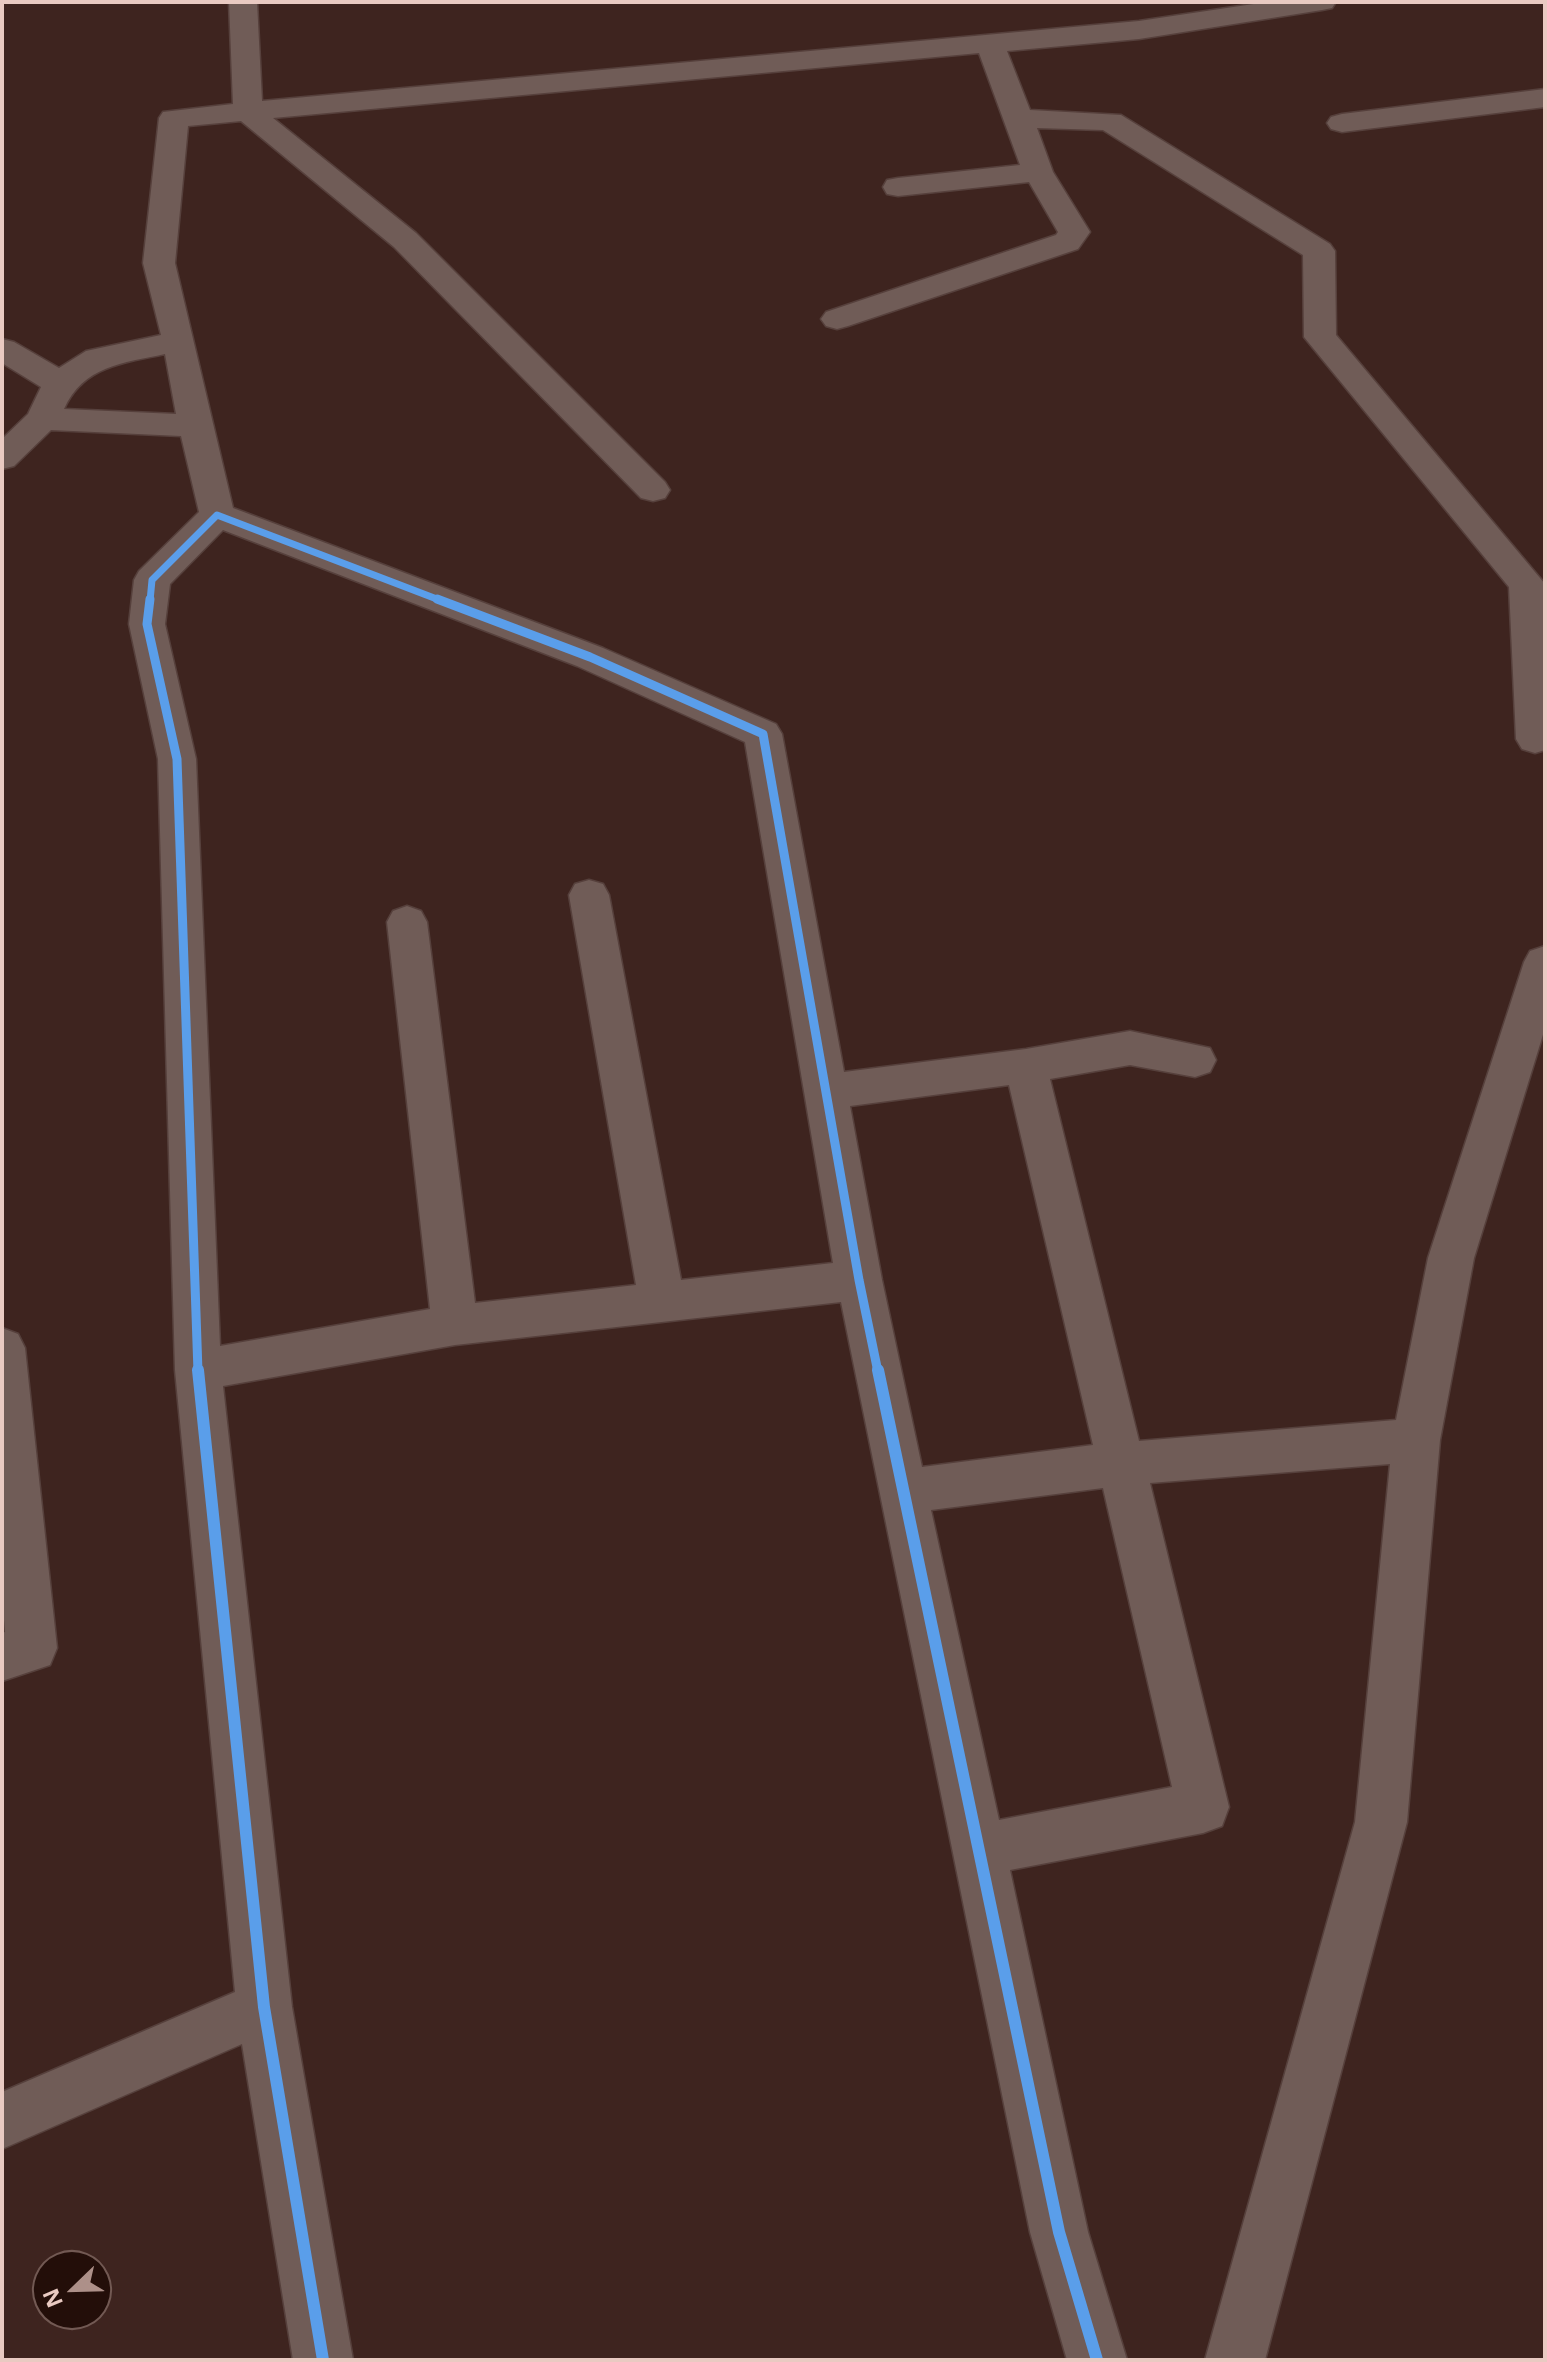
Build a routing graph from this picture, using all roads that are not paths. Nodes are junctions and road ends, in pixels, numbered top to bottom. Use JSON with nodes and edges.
{"nodes":[{"id":1,"x":243,"y":2,"type":"edge"},
{"id":2,"x":1322,"y":2,"type":"edge"},
{"id":3,"x":990,"y":44,"type":"junction"},
{"id":4,"x":1545,"y":98,"type":"edge"},
{"id":5,"x":248,"y":112,"type":"junction"},
{"id":6,"x":1017,"y":119,"type":"junction"},
{"id":7,"x":1342,"y":123,"type":"dead end"},
{"id":8,"x":1038,"y":172,"type":"junction"},
{"id":9,"x":898,"y":187,"type":"dead end"},
{"id":10,"x":837,"y":319,"type":"dead end"},
{"id":11,"x":179,"y":341,"type":"junction"},
{"id":12,"x":2,"y":349,"type":"edge"},
{"id":13,"x":59,"y":383,"type":"junction"},
{"id":14,"x":43,"y":419,"type":"junction"},
{"id":15,"x":195,"y":426,"type":"junction"},
{"id":16,"x":2,"y":458,"type":"edge"},
{"id":17,"x":653,"y":490,"type":"dead end"},
{"id":18,"x":217,"y":515,"type":"junction"},
{"id":19,"x":1535,"y":739,"type":"dead end"},
{"id":20,"x":589,"y":895,"type":"dead end"},
{"id":21,"x":407,"y":922,"type":"dead end"},
{"id":22,"x":1545,"y":962,"type":"edge"},
{"id":23,"x":1195,"y":1060,"type":"dead end"},
{"id":24,"x":1026,"y":1066,"type":"junction"},
{"id":25,"x":825,"y":1092,"type":"junction"},
{"id":26,"x":859,"y":1280,"type":"junction"},
{"id":27,"x":662,"y":1302,"type":"junction"},
{"id":28,"x":455,"y":1325,"type":"junction"},
{"id":29,"x":2,"y":1348,"type":"edge"},
{"id":30,"x":198,"y":1370,"type":"junction"},
{"id":31,"x":1416,"y":1440,"type":"junction"},
{"id":32,"x":1119,"y":1464,"type":"junction"},
{"id":33,"x":903,"y":1491,"type":"junction"},
{"id":34,"x":2,"y":1657,"type":"edge"},
{"id":35,"x":978,"y":1850,"type":"junction"},
{"id":36,"x":264,"y":2007,"type":"junction"},
{"id":37,"x":2,"y":2121,"type":"edge"},
{"id":38,"x":323,"y":2360,"type":"edge"},
{"id":39,"x":1097,"y":2360,"type":"edge"},
{"id":40,"x":1235,"y":2360,"type":"edge"}],
"edges":[{"from":1,"to":5,"type":"street"},
{"from":2,"to":3,"type":"street"},
{"from":3,"to":5,"type":"street"},
{"from":3,"to":6,"type":"street"},
{"from":4,"to":7,"type":"street"},
{"from":5,"to":11,"type":"street"},
{"from":5,"to":17,"type":"street"},
{"from":6,"to":8,"type":"street"},
{"from":6,"to":19,"type":"street"},
{"from":8,"to":9,"type":"street"},
{"from":8,"to":10,"type":"street"},
{"from":11,"to":13,"type":"street"},
{"from":11,"to":15,"type":"street"},
{"from":12,"to":13,"type":"street"},
{"from":13,"to":14,"type":"street"},
{"from":14,"to":15,"type":"street"},
{"from":14,"to":16,"type":"street"},
{"from":15,"to":18,"type":"street"},
{"from":18,"to":25,"type":"street"},
{"from":18,"to":30,"type":"street"},
{"from":20,"to":27,"type":"street"},
{"from":21,"to":28,"type":"street"},
{"from":22,"to":31,"type":"street"},
{"from":23,"to":24,"type":"street"},
{"from":24,"to":25,"type":"street"},
{"from":24,"to":32,"type":"street"},
{"from":25,"to":26,"type":"street"},
{"from":26,"to":27,"type":"street"},
{"from":26,"to":33,"type":"street"},
{"from":27,"to":28,"type":"street"},
{"from":28,"to":30,"type":"street"},
{"from":29,"to":34,"type":"street"},
{"from":30,"to":36,"type":"street"},
{"from":31,"to":32,"type":"street"},
{"from":31,"to":40,"type":"street"},
{"from":32,"to":33,"type":"street"},
{"from":32,"to":35,"type":"street"},
{"from":33,"to":35,"type":"street"},
{"from":35,"to":39,"type":"street"},
{"from":36,"to":37,"type":"street"},
{"from":36,"to":38,"type":"street"}]}
